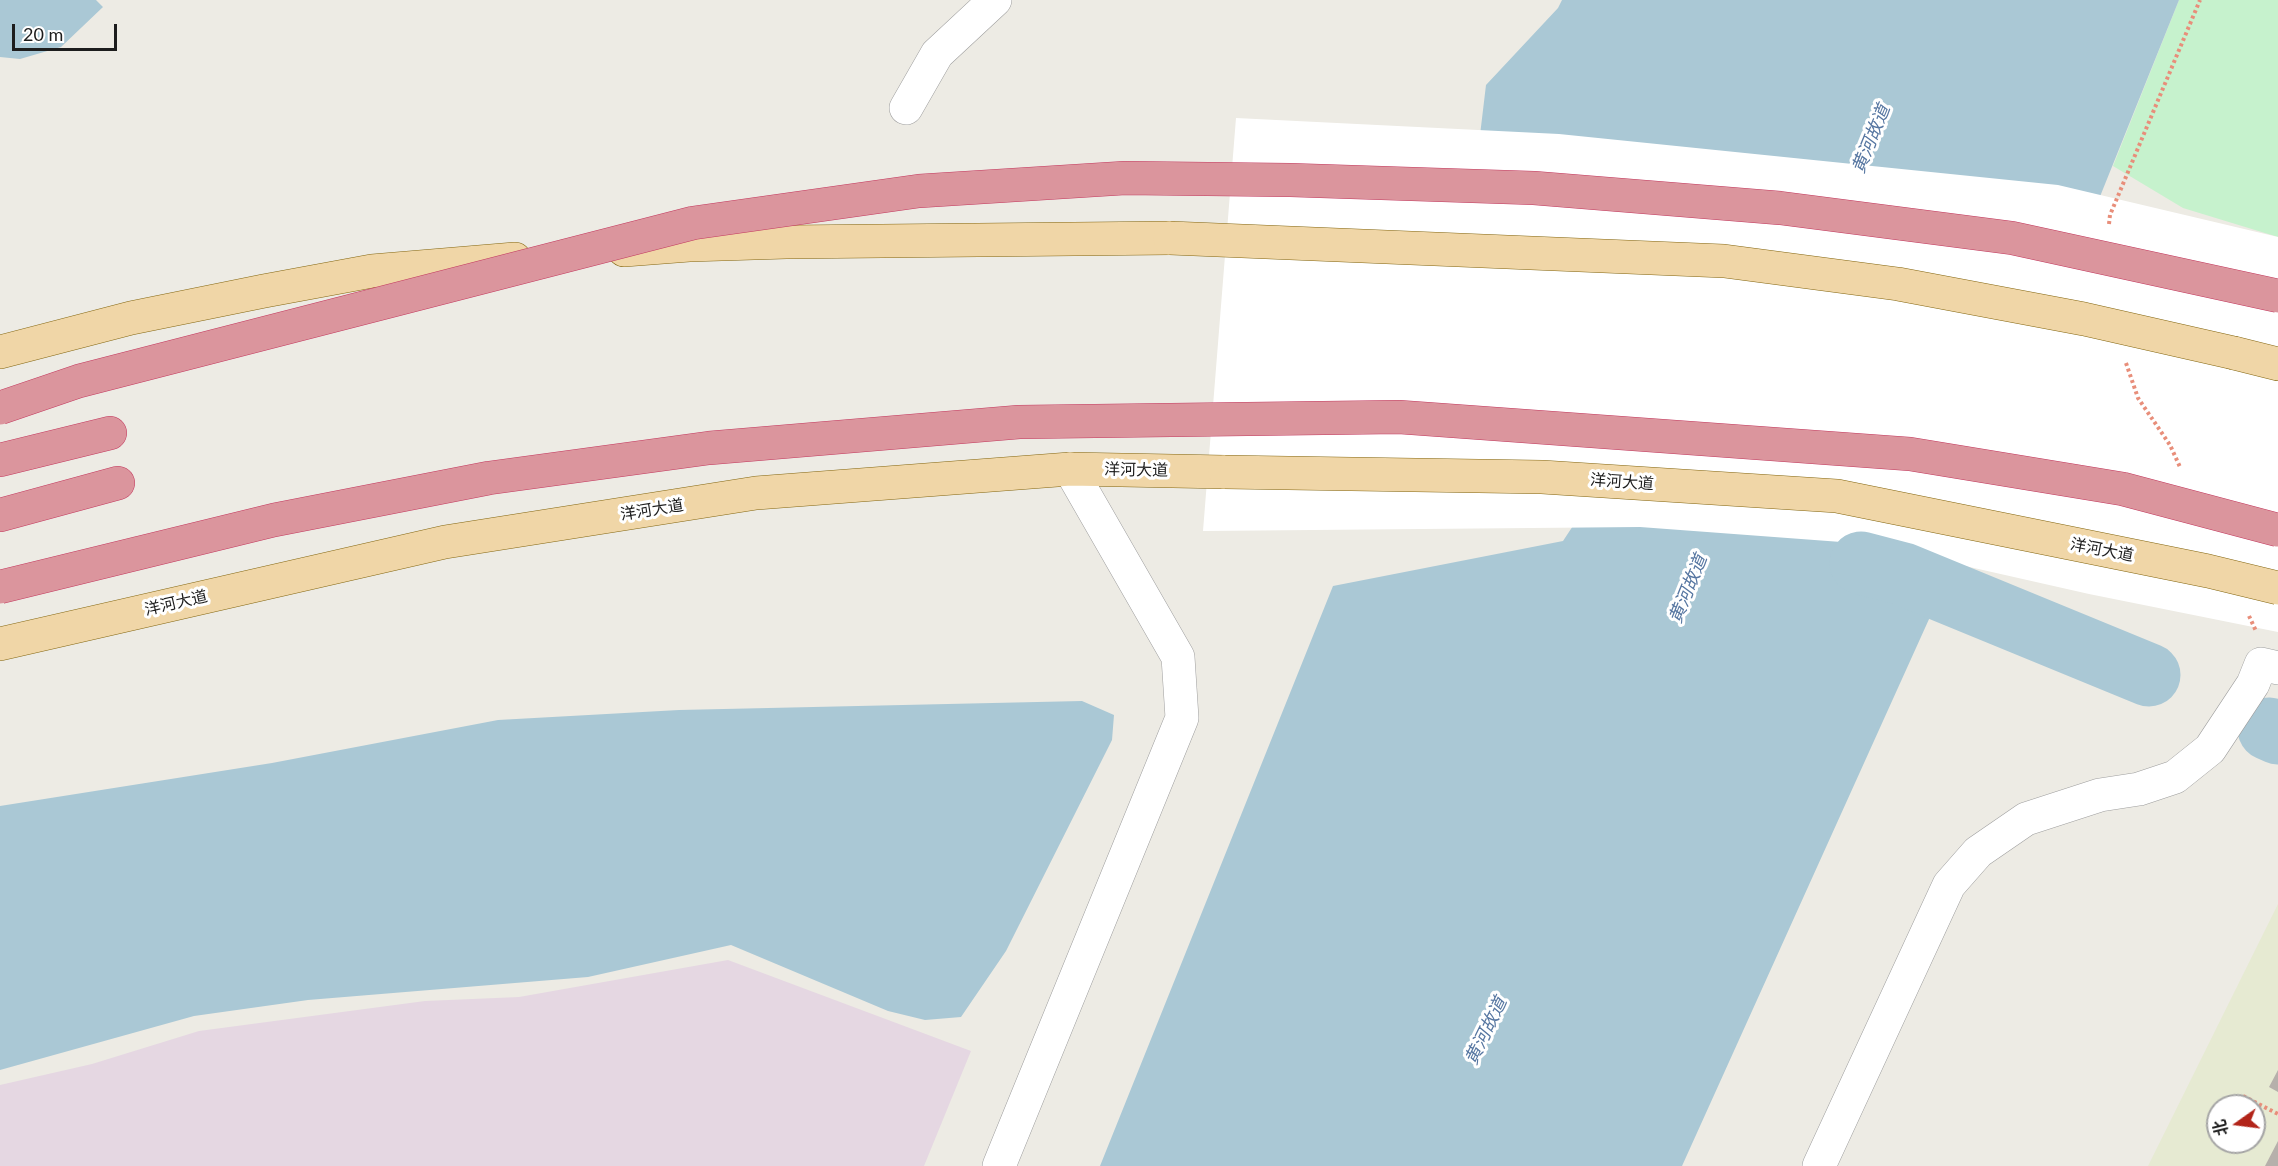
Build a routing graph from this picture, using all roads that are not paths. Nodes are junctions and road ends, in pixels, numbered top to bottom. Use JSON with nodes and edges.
{"nodes":[{"id":1,"x":995,"y":0,"type":"edge"},
{"id":2,"x":906,"y":108,"type":"dead end"},
{"id":3,"x":2278,"y":296,"type":"edge"},
{"id":4,"x":0,"y":352,"type":"edge"},
{"id":5,"x":2278,"y":364,"type":"edge"},
{"id":6,"x":0,"y":408,"type":"edge"},
{"id":7,"x":110,"y":433,"type":"dead end"},
{"id":8,"x":0,"y":460,"type":"edge"},
{"id":9,"x":1070,"y":469,"type":"junction"},
{"id":10,"x":118,"y":483,"type":"dead end"},
{"id":11,"x":0,"y":515,"type":"edge"},
{"id":12,"x":2278,"y":530,"type":"edge"},
{"id":13,"x":0,"y":587,"type":"edge"},
{"id":14,"x":2278,"y":588,"type":"edge"},
{"id":15,"x":0,"y":644,"type":"edge"},
{"id":16,"x":2278,"y":668,"type":"edge"},
{"id":17,"x":999,"y":1166,"type":"edge"},
{"id":18,"x":1819,"y":1166,"type":"edge"}],
"edges":[{"from":1,"to":2,"type":"street"},
{"from":3,"to":6,"type":"highway","bridge":true},
{"from":4,"to":5,"type":"main road","bridge":true},
{"from":7,"to":8,"type":"highway"},
{"from":9,"to":14,"type":"main road","name":"洋河大道","bridge":true},
{"from":9,"to":15,"type":"main road","name":"洋河大道"},
{"from":9,"to":17,"type":"street"},
{"from":10,"to":11,"type":"highway"},
{"from":12,"to":13,"type":"highway","bridge":true},
{"from":16,"to":18,"type":"street"}]}
